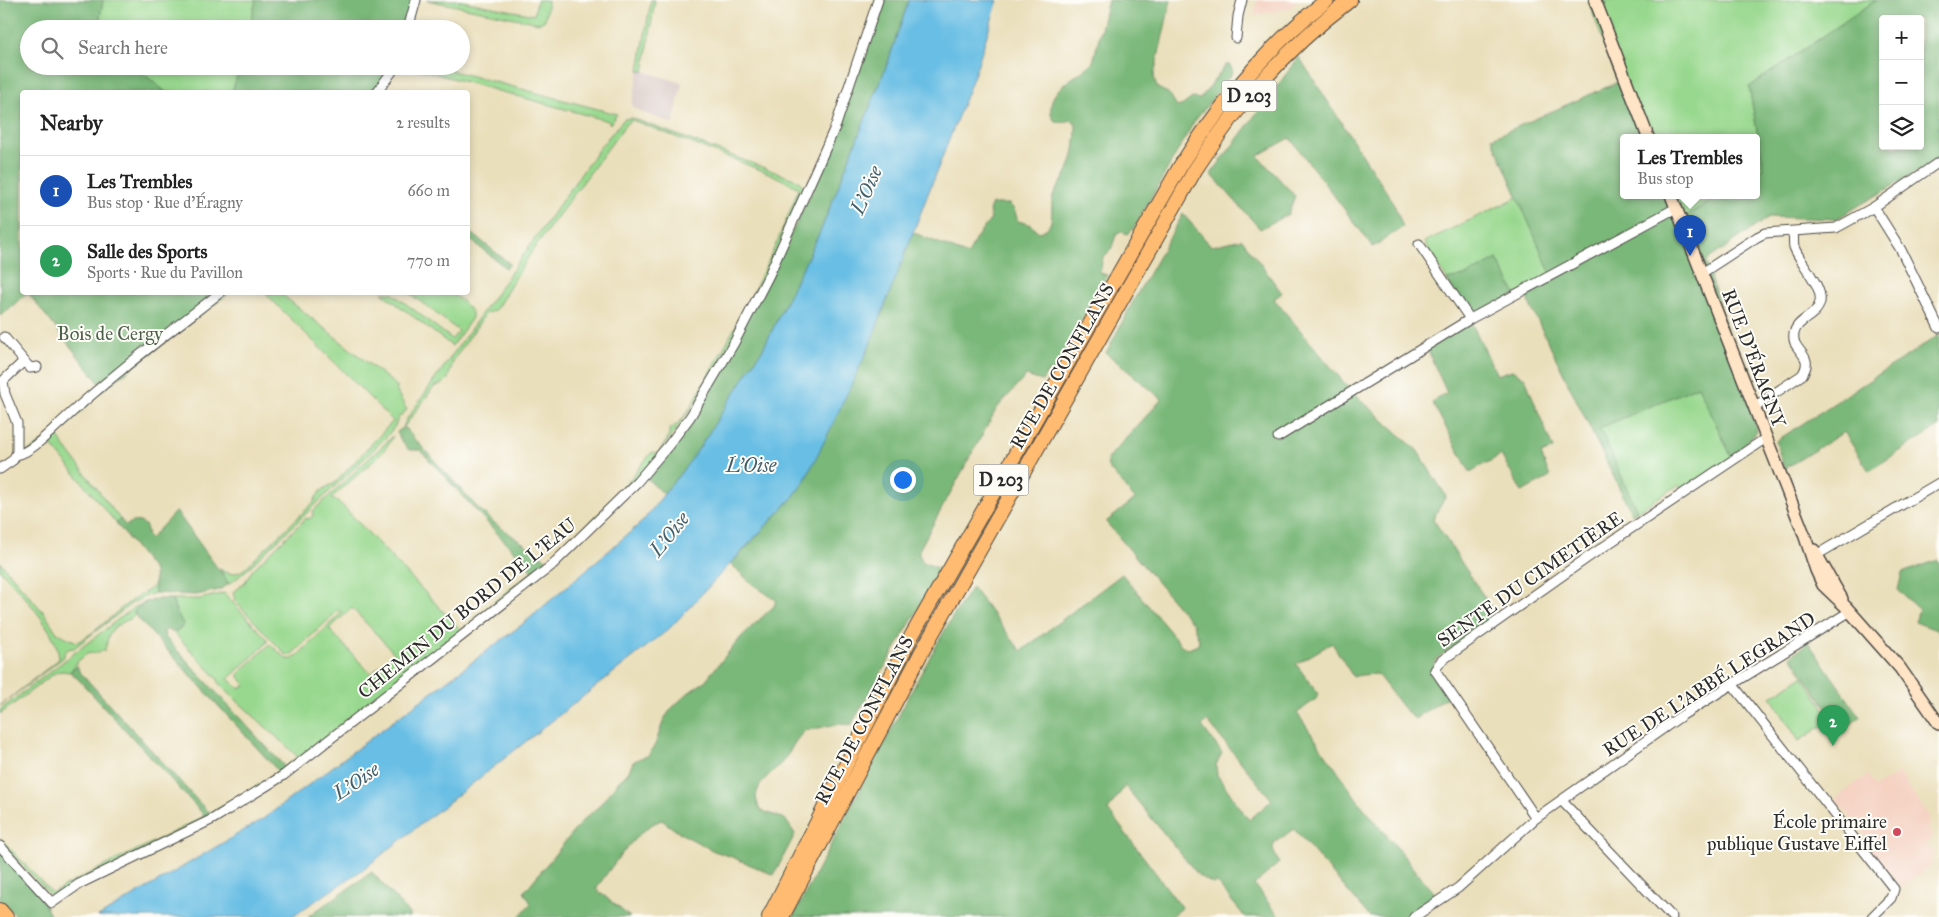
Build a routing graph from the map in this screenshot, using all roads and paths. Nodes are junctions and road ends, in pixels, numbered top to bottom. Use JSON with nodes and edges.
{"nodes":[{"id":1,"x":416,"y":0,"type":"edge"},
{"id":2,"x":878,"y":0,"type":"edge"},
{"id":3,"x":1242,"y":0,"type":"edge"},
{"id":4,"x":1327,"y":0,"type":"edge"},
{"id":5,"x":1350,"y":0,"type":"edge"},
{"id":6,"x":1595,"y":0,"type":"edge"},
{"id":7,"x":410,"y":20,"type":"edge"},
{"id":8,"x":1236,"y":38,"type":"dead end"},
{"id":9,"x":389,"y":75,"type":"edge"},
{"id":10,"x":378,"y":90,"type":"edge"},
{"id":11,"x":1647,"y":134,"type":"edge"},
{"id":12,"x":1939,"y":162,"type":"edge"},
{"id":13,"x":1673,"y":199,"type":"edge"},
{"id":14,"x":1874,"y":207,"type":"junction"},
{"id":15,"x":1676,"y":208,"type":"junction"},
{"id":16,"x":1793,"y":232,"type":"junction"},
{"id":17,"x":1419,"y":244,"type":"dead end"},
{"id":18,"x":1702,"y":274,"type":"junction"},
{"id":19,"x":217,"y":295,"type":"edge"},
{"id":20,"x":1470,"y":319,"type":"junction"},
{"id":21,"x":1939,"y":328,"type":"edge"},
{"id":22,"x":4,"y":337,"type":"dead end"},
{"id":23,"x":24,"y":361,"type":"junction"},
{"id":24,"x":37,"y":367,"type":"dead end"},
{"id":25,"x":2,"y":380,"type":"edge"},
{"id":26,"x":1754,"y":407,"type":"junction"},
{"id":27,"x":1278,"y":437,"type":"dead end"},
{"id":28,"x":1766,"y":438,"type":"junction"},
{"id":29,"x":16,"y":455,"type":"junction"},
{"id":30,"x":0,"y":469,"type":"edge"},
{"id":31,"x":1939,"y":483,"type":"edge"},
{"id":32,"x":1814,"y":557,"type":"junction"},
{"id":33,"x":1848,"y":610,"type":"junction"},
{"id":34,"x":1733,"y":685,"type":"junction"},
{"id":35,"x":1939,"y":724,"type":"edge"},
{"id":36,"x":1562,"y":801,"type":"junction"},
{"id":37,"x":1536,"y":818,"type":"junction"},
{"id":38,"x":0,"y":846,"type":"edge"},
{"id":39,"x":0,"y":910,"type":"edge"},
{"id":40,"x":6,"y":917,"type":"edge"},
{"id":41,"x":769,"y":917,"type":"edge"},
{"id":42,"x":782,"y":917,"type":"edge"},
{"id":43,"x":1414,"y":917,"type":"edge"},
{"id":44,"x":1672,"y":917,"type":"edge"},
{"id":45,"x":1872,"y":917,"type":"edge"}],
"edges":[{"from":1,"to":7,"type":"street"},
{"from":2,"to":38,"type":"street","name":"CHEMIN DU BORD DE L'EAU"},
{"from":3,"to":8,"type":"street"},
{"from":4,"to":41,"type":"main road","name":"RUE DE CONFLANS","number":"D 203"},
{"from":5,"to":42,"type":"main road","name":"RUE DE CONFLANS","number":"D 203"},
{"from":6,"to":11,"type":"street"},
{"from":9,"to":10,"type":"street"},
{"from":12,"to":14,"type":"street"},
{"from":13,"to":15,"type":"street","name":"RUE D'ÉRAGNY"},
{"from":14,"to":16,"type":"street"},
{"from":14,"to":21,"type":"street"},
{"from":15,"to":18,"type":"street","name":"RUE D'ÉRAGNY"},
{"from":15,"to":20,"type":"street"},
{"from":16,"to":18,"type":"street"},
{"from":16,"to":26,"type":"street"},
{"from":17,"to":20,"type":"street"},
{"from":18,"to":26,"type":"street","name":"RUE D'ÉRAGNY"},
{"from":19,"to":29,"type":"street"},
{"from":20,"to":27,"type":"street"},
{"from":22,"to":23,"type":"street"},
{"from":23,"to":24,"type":"street"},
{"from":23,"to":25,"type":"street"},
{"from":25,"to":29,"type":"street"},
{"from":26,"to":28,"type":"street","name":"RUE D'ÉRAGNY"},
{"from":28,"to":32,"type":"street","name":"RUE D'ÉRAGNY"},
{"from":28,"to":37,"type":"street","name":"SENTE DU CIMETIÈRE"},
{"from":29,"to":30,"type":"street"},
{"from":31,"to":32,"type":"street"},
{"from":32,"to":33,"type":"street","name":"RUE D'ÉRAGNY"},
{"from":33,"to":34,"type":"street","name":"RUE DE L'ABBÉ LEGRAND"},
{"from":33,"to":35,"type":"street","name":"RUE D'ÉRAGNY"},
{"from":34,"to":36,"type":"street","name":"RUE DE L'ABBÉ LEGRAND"},
{"from":34,"to":45,"type":"street"},
{"from":36,"to":37,"type":"street","name":"RUE DE L'ABBÉ LEGRAND"},
{"from":36,"to":44,"type":"street"},
{"from":37,"to":43,"type":"street","name":"RUE DE L'ABBÉ LEGRAND"},
{"from":39,"to":40,"type":"main road"}]}
